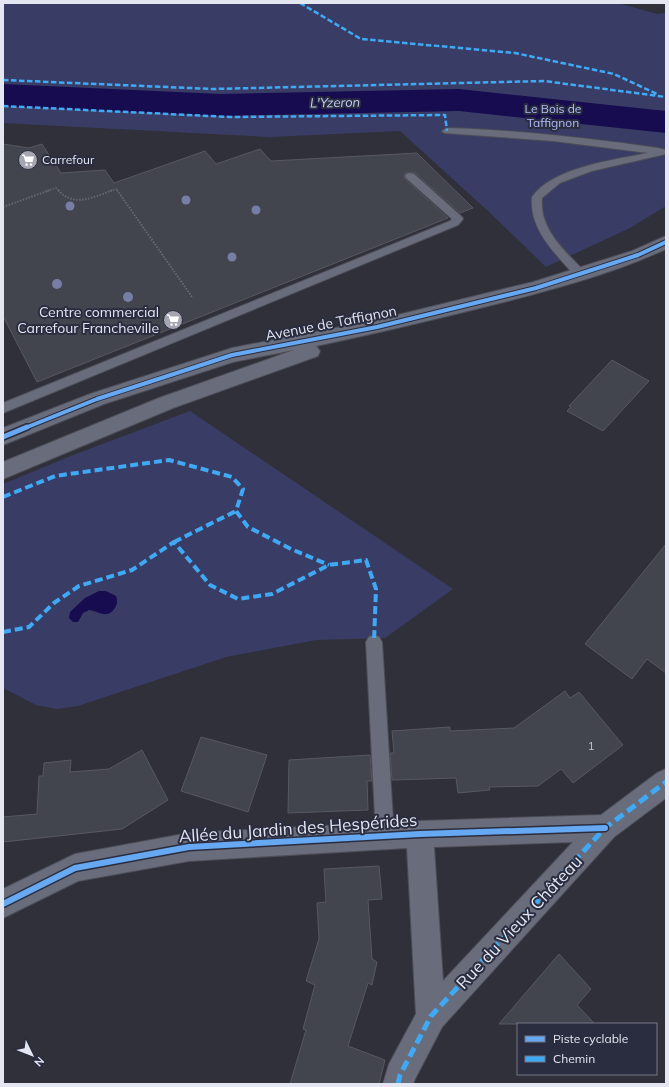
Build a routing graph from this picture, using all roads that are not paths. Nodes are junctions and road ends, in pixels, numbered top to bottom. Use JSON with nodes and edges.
{"nodes":[{"id":1,"x":447,"y":131,"type":"dead end"},
{"id":2,"x":665,"y":152,"type":"edge"},
{"id":3,"x":410,"y":176,"type":"dead end"},
{"id":4,"x":666,"y":242,"type":"edge"},
{"id":5,"x":580,"y":274,"type":"junction"},
{"id":6,"x":377,"y":327,"type":"junction"},
{"id":7,"x":3,"y":408,"type":"edge"},
{"id":8,"x":3,"y":437,"type":"edge"},
{"id":9,"x":3,"y":471,"type":"edge"},
{"id":10,"x":374,"y":642,"type":"dead end"},
{"id":11,"x":666,"y":782,"type":"edge"},
{"id":12,"x":605,"y":828,"type":"junction"},
{"id":13,"x":420,"y":834,"type":"junction"},
{"id":14,"x":385,"y":836,"type":"junction"},
{"id":15,"x":3,"y":904,"type":"edge"},
{"id":16,"x":431,"y":1016,"type":"junction"},
{"id":17,"x":398,"y":1084,"type":"edge"}],
"edges":[{"from":1,"to":2,"type":"lane"},
{"from":2,"to":5,"type":"lane"},
{"from":3,"to":7,"type":"lane"},
{"from":4,"to":5,"type":"street","name":"Avenue de Taffignon"},
{"from":5,"to":6,"type":"street","name":"Avenue de Taffignon"},
{"from":6,"to":8,"type":"street","name":"Avenue de Taffignon"},
{"from":6,"to":9,"type":"street","name":"Avenue de Taffignon"},
{"from":10,"to":14,"type":"lane"},
{"from":11,"to":12,"type":"street","name":"Rue du Vieux Château"},
{"from":12,"to":13,"type":"street","name":"Allée du Jardin des Hespérides"},
{"from":12,"to":16,"type":"street","name":"Rue du Vieux Château"},
{"from":13,"to":14,"type":"street","name":"Allée du Jardin des Hespérides"},
{"from":13,"to":16,"type":"street","name":"Allée du Jardin des Hespérides"},
{"from":14,"to":15,"type":"street","name":"Allée du Jardin des Hespérides"},
{"from":16,"to":17,"type":"street","name":"Rue du Vieux Château"}]}
